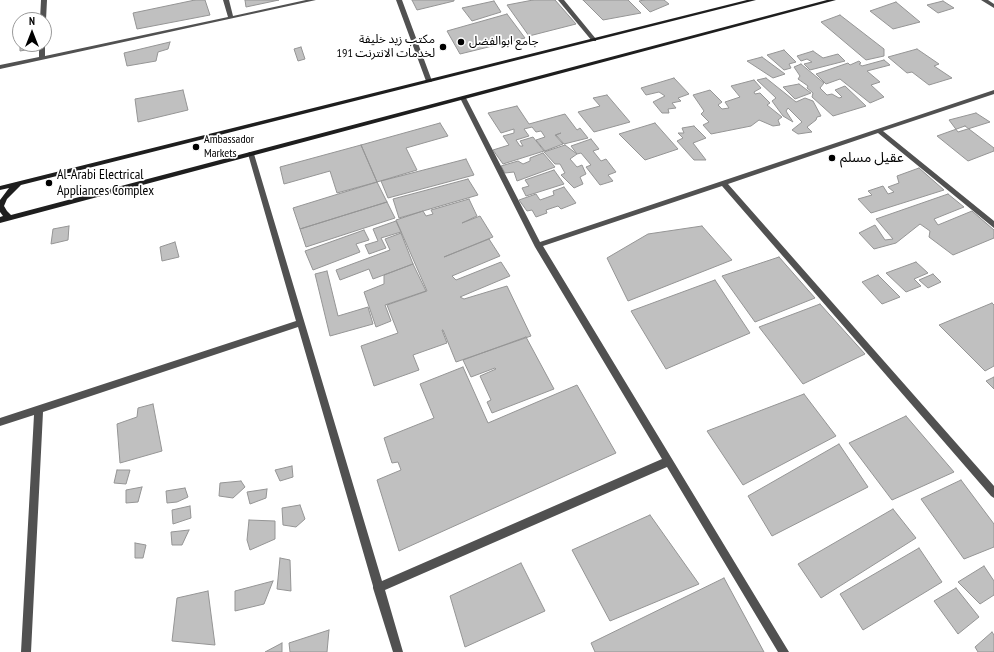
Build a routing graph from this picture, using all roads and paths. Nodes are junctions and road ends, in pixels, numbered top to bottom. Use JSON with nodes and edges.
{"nodes":[{"id":1,"x":44,"y":0,"type":"edge"},
{"id":2,"x":226,"y":0,"type":"edge"},
{"id":3,"x":313,"y":0,"type":"edge"},
{"id":4,"x":399,"y":0,"type":"edge"},
{"id":5,"x":561,"y":0,"type":"edge"},
{"id":6,"x":753,"y":0,"type":"edge"},
{"id":7,"x":833,"y":0,"type":"edge"},
{"id":8,"x":984,"y":0,"type":"edge"},
{"id":9,"x":994,"y":6,"type":"edge"},
{"id":10,"x":43,"y":12,"type":"edge"},
{"id":11,"x":231,"y":17,"type":"junction"},
{"id":12,"x":594,"y":40,"type":"junction"},
{"id":13,"x":42,"y":52,"type":"edge"},
{"id":14,"x":42,"y":58,"type":"junction"},
{"id":15,"x":0,"y":67,"type":"edge"},
{"id":16,"x":429,"y":81,"type":"junction"},
{"id":17,"x":994,"y":92,"type":"edge"},
{"id":18,"x":463,"y":98,"type":"junction"},
{"id":19,"x":879,"y":131,"type":"junction"},
{"id":20,"x":251,"y":154,"type":"junction"},
{"id":21,"x":22,"y":183,"type":"junction"},
{"id":22,"x":723,"y":183,"type":"junction"},
{"id":23,"x":0,"y":188,"type":"edge"},
{"id":24,"x":10,"y":218,"type":"junction"},
{"id":25,"x":0,"y":220,"type":"edge"},
{"id":26,"x":994,"y":225,"type":"edge"},
{"id":27,"x":538,"y":245,"type":"junction"},
{"id":28,"x":301,"y":323,"type":"junction"},
{"id":29,"x":39,"y":409,"type":"junction"},
{"id":30,"x":0,"y":422,"type":"edge"},
{"id":31,"x":668,"y":461,"type":"junction"},
{"id":32,"x":994,"y":493,"type":"edge"},
{"id":33,"x":378,"y":588,"type":"junction"},
{"id":34,"x":26,"y":652,"type":"edge"},
{"id":35,"x":398,"y":652,"type":"edge"},
{"id":36,"x":784,"y":652,"type":"edge"}],
"edges":[{"from":1,"to":10,"type":"street"},
{"from":2,"to":11,"type":"street"},
{"from":3,"to":11,"type":"street"},
{"from":4,"to":16,"type":"street"},
{"from":5,"to":12,"type":"street"},
{"from":6,"to":12,"type":"street"},
{"from":7,"to":18,"type":"street"},
{"from":8,"to":9,"type":"street"},
{"from":11,"to":14,"type":"street"},
{"from":12,"to":16,"type":"street"},
{"from":13,"to":14,"type":"street"},
{"from":14,"to":15,"type":"street"},
{"from":16,"to":21,"type":"street"},
{"from":17,"to":19,"type":"street"},
{"from":18,"to":20,"type":"street"},
{"from":18,"to":27,"type":"street"},
{"from":19,"to":22,"type":"street"},
{"from":19,"to":26,"type":"street"},
{"from":20,"to":24,"type":"street"},
{"from":20,"to":28,"type":"street"},
{"from":21,"to":23,"type":"street"},
{"from":21,"to":24,"type":"street"},
{"from":22,"to":27,"type":"street"},
{"from":22,"to":32,"type":"street"},
{"from":24,"to":25,"type":"street"},
{"from":27,"to":31,"type":"street"},
{"from":28,"to":29,"type":"street"},
{"from":28,"to":33,"type":"street"},
{"from":29,"to":30,"type":"street"},
{"from":29,"to":34,"type":"street"},
{"from":31,"to":33,"type":"street"},
{"from":31,"to":36,"type":"street"},
{"from":33,"to":35,"type":"street"}]}
